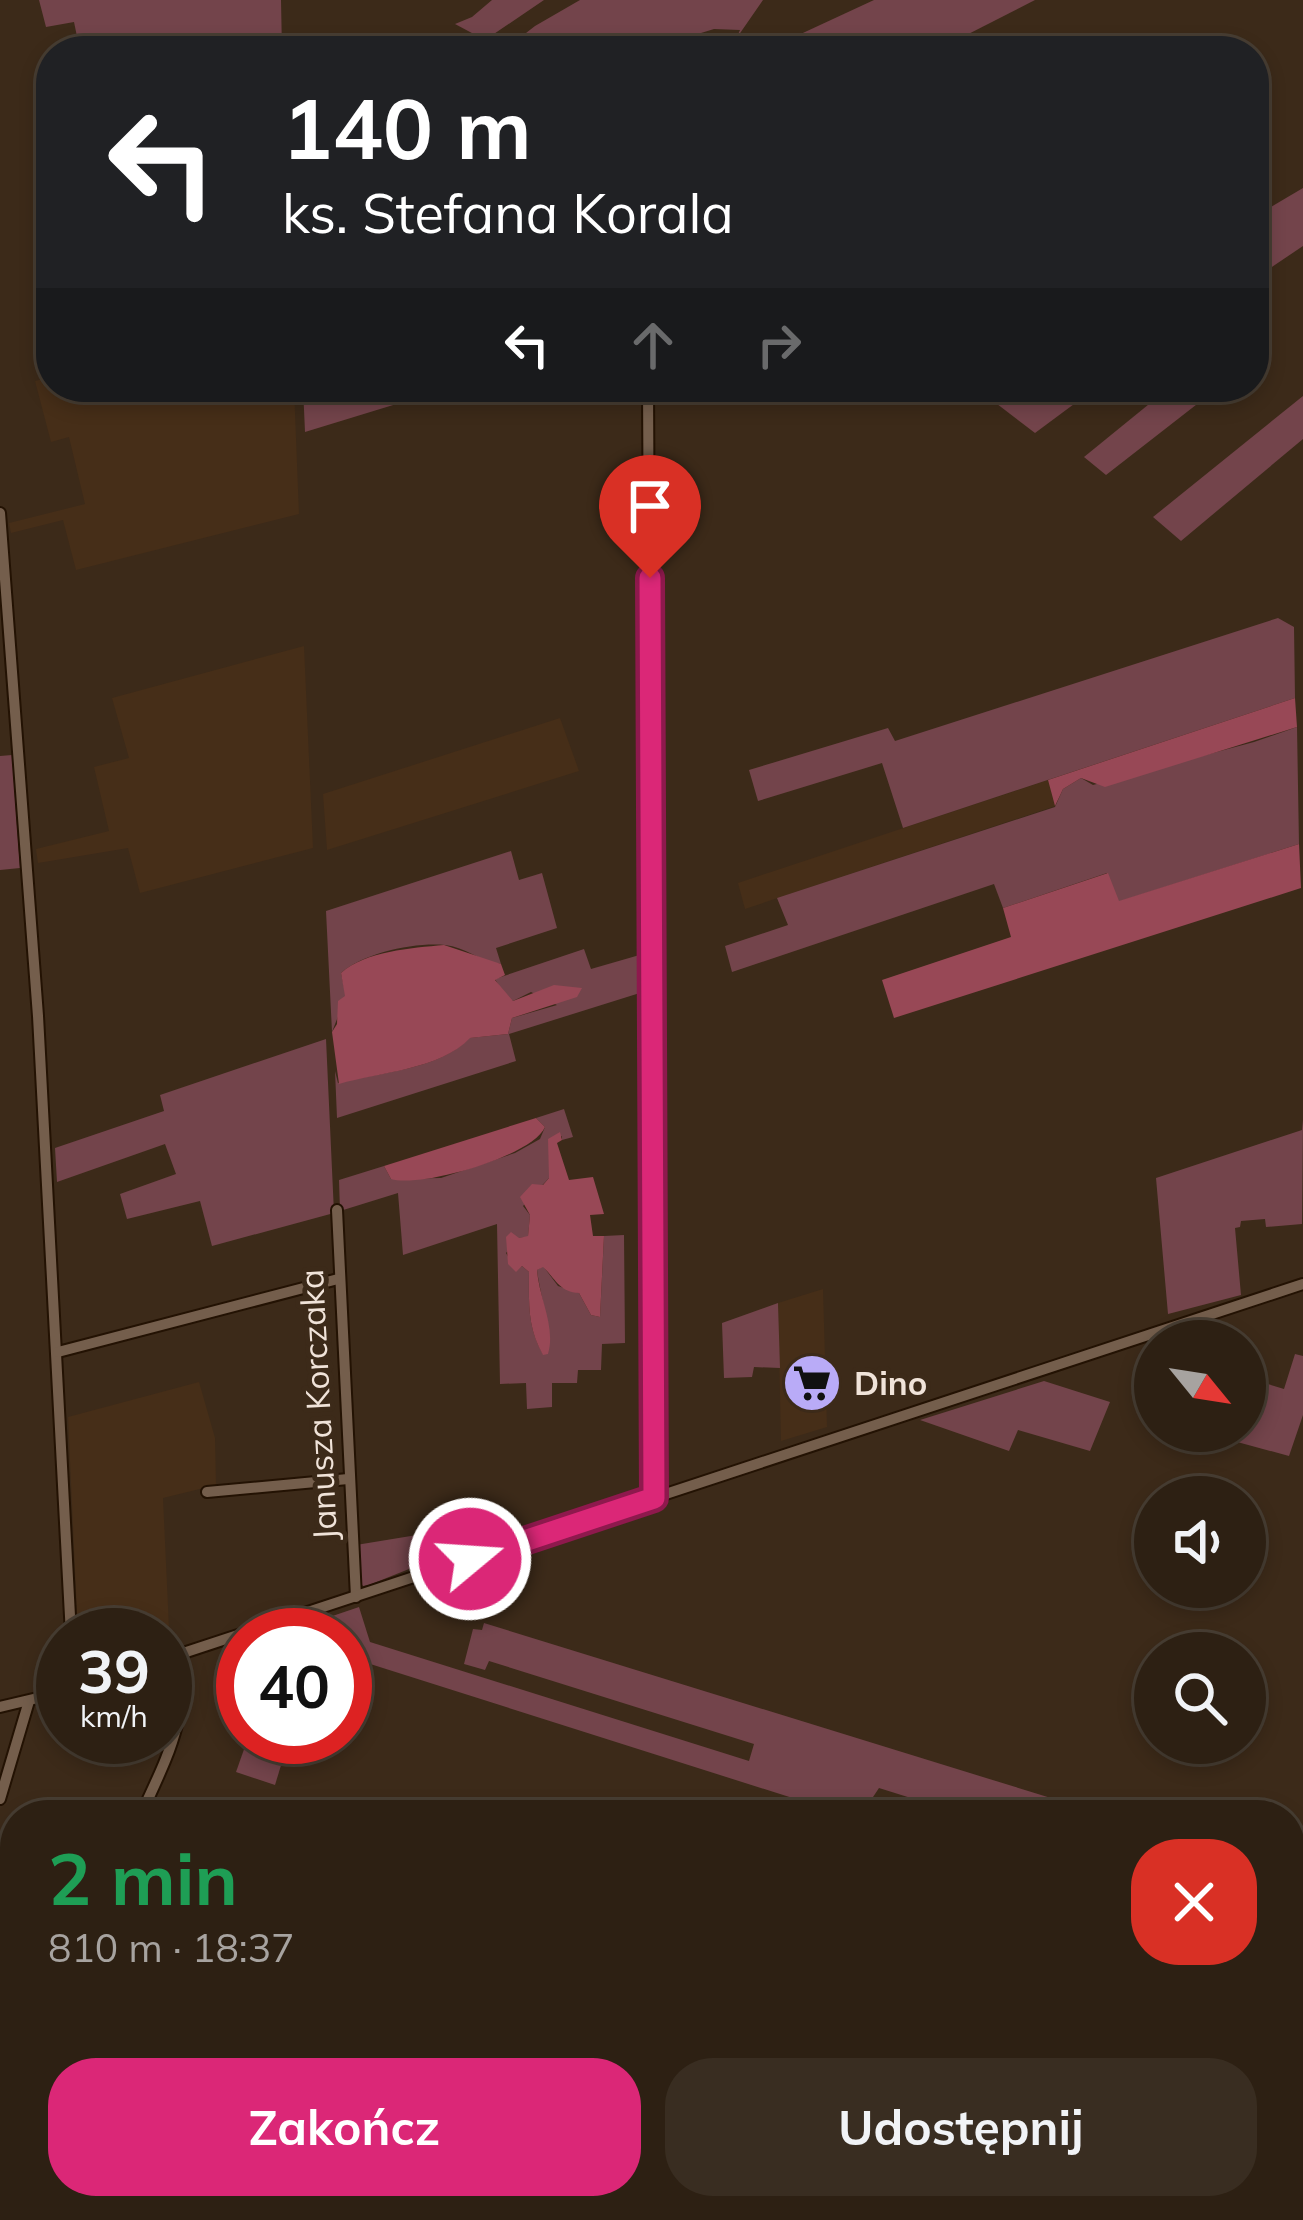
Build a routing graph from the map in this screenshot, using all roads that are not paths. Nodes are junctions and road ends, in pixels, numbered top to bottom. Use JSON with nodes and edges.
{"nodes":[{"id":1,"x":648,"y":402,"type":"edge"},
{"id":2,"x":0,"y":513,"type":"edge"},
{"id":3,"x":337,"y":1210,"type":"dead end"},
{"id":4,"x":338,"y":1279,"type":"junction"},
{"id":5,"x":1303,"y":1284,"type":"edge"},
{"id":6,"x":58,"y":1352,"type":"junction"},
{"id":7,"x":348,"y":1479,"type":"junction"},
{"id":8,"x":207,"y":1492,"type":"dead end"},
{"id":9,"x":654,"y":1498,"type":"junction"},
{"id":10,"x":356,"y":1597,"type":"junction"},
{"id":11,"x":70,"y":1608,"type":"edge"},
{"id":12,"x":192,"y":1651,"type":"edge"},
{"id":13,"x":36,"y":1699,"type":"edge"},
{"id":14,"x":29,"y":1701,"type":"junction"},
{"id":15,"x":0,"y":1707,"type":"edge"},
{"id":16,"x":161,"y":1764,"type":"edge"},
{"id":17,"x":0,"y":1799,"type":"edge"},
{"id":18,"x":147,"y":1800,"type":"edge"}],
"edges":[{"from":1,"to":9,"type":"street"},
{"from":2,"to":6,"type":"street"},
{"from":3,"to":4,"type":"street","name":"Janusza Korczaka"},
{"from":4,"to":6,"type":"street"},
{"from":4,"to":7,"type":"street","name":"Janusza Korczaka"},
{"from":5,"to":9,"type":"street"},
{"from":6,"to":11,"type":"street"},
{"from":7,"to":8,"type":"street"},
{"from":7,"to":10,"type":"street","name":"Janusza Korczaka"},
{"from":9,"to":10,"type":"street"},
{"from":10,"to":12,"type":"street"},
{"from":13,"to":14,"type":"street"},
{"from":14,"to":15,"type":"street"},
{"from":14,"to":17,"type":"street"},
{"from":16,"to":18,"type":"street"}]}
